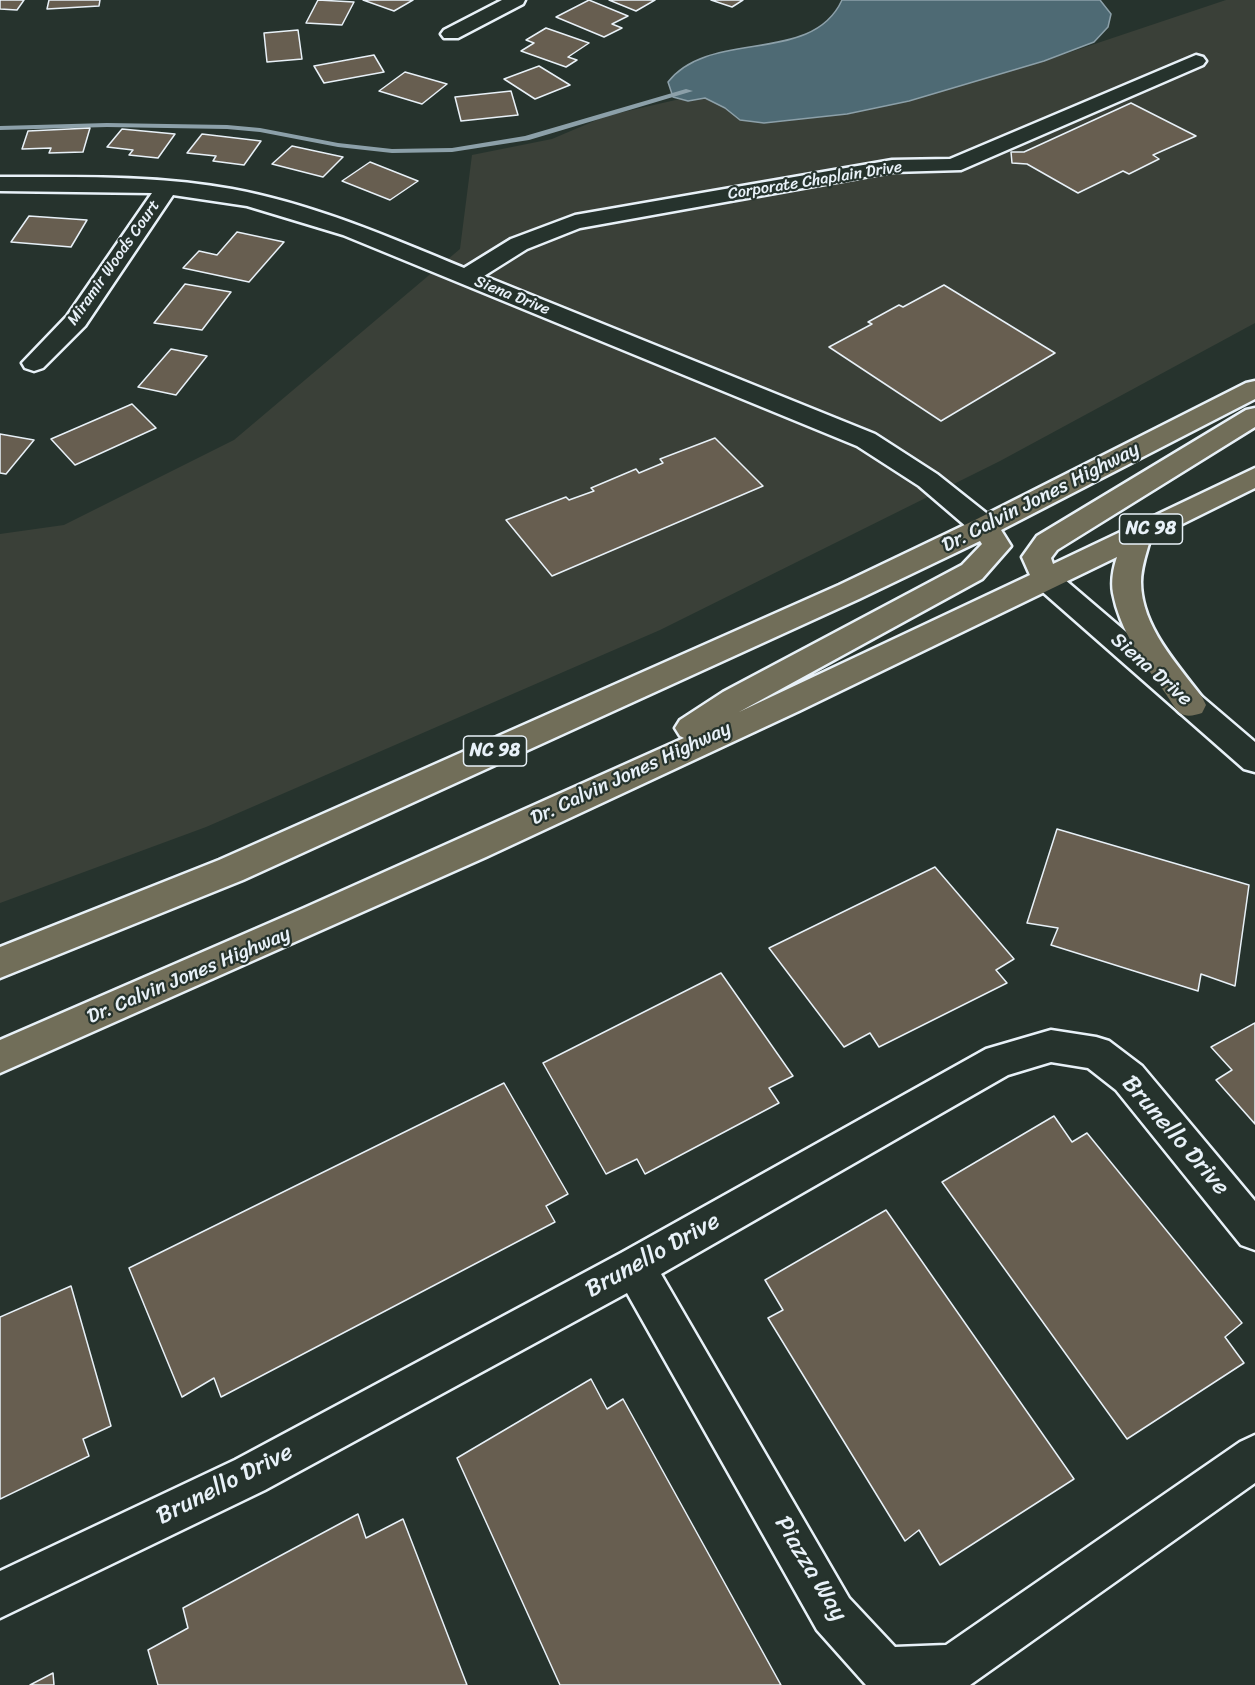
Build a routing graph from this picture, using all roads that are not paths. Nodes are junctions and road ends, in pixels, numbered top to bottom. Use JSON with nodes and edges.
{"nodes":[{"id":1,"x":516,"y":0,"type":"edge"},
{"id":2,"x":451,"y":34,"type":"dead end"},
{"id":3,"x":1196,"y":61,"type":"dead end"},
{"id":4,"x":0,"y":184,"type":"edge"},
{"id":5,"x":167,"y":188,"type":"junction"},
{"id":6,"x":466,"y":277,"type":"junction"},
{"id":7,"x":34,"y":363,"type":"dead end"},
{"id":8,"x":1255,"y":390,"type":"edge"},
{"id":9,"x":1255,"y":416,"type":"edge"},
{"id":10,"x":1255,"y":477,"type":"edge"},
{"id":11,"x":985,"y":527,"type":"junction"},
{"id":12,"x":1137,"y":536,"type":"junction"},
{"id":13,"x":1047,"y":580,"type":"junction"},
{"id":14,"x":1191,"y":705,"type":"junction"},
{"id":15,"x":1255,"y":760,"type":"edge"},
{"id":16,"x":592,"y":793,"type":"junction"},
{"id":17,"x":40,"y":947,"type":"junction"},
{"id":18,"x":0,"y":963,"type":"edge"},
{"id":19,"x":0,"y":974,"type":"edge"},
{"id":20,"x":0,"y":1057,"type":"edge"},
{"id":21,"x":1255,"y":1231,"type":"edge"},
{"id":22,"x":635,"y":1267,"type":"junction"},
{"id":23,"x":1255,"y":1457,"type":"edge"},
{"id":24,"x":0,"y":1595,"type":"edge"}],
"edges":[{"from":1,"to":2,"type":"street"},
{"from":3,"to":6,"type":"street","name":"Corporate Chaplain Drive"},
{"from":4,"to":5,"type":"street","name":"Siena Drive"},
{"from":5,"to":6,"type":"street","name":"Siena Drive"},
{"from":5,"to":7,"type":"street","name":"Miramir Woods Court"},
{"from":6,"to":11,"type":"street","name":"Siena Drive"},
{"from":8,"to":11,"type":"highway","name":"Dr. Calvin Jones Highway","number":"NC 98"},
{"from":9,"to":13,"type":"highway"},
{"from":10,"to":12,"type":"highway","name":"Dr. Calvin Jones Highway","number":"NC 98"},
{"from":11,"to":16,"type":"highway"},
{"from":11,"to":17,"type":"highway","name":"Dr. Calvin Jones Highway","number":"NC 98"},
{"from":12,"to":13,"type":"highway","name":"Dr. Calvin Jones Highway","number":"NC 98"},
{"from":12,"to":14,"type":"highway"},
{"from":13,"to":14,"type":"street","name":"Siena Drive"},
{"from":13,"to":16,"type":"highway","name":"Dr. Calvin Jones Highway","number":"NC 98"},
{"from":14,"to":15,"type":"street","name":"Siena Drive"},
{"from":16,"to":20,"type":"highway","name":"Dr. Calvin Jones Highway","number":"NC 98"},
{"from":17,"to":18,"type":"highway","name":"Dr. Calvin Jones Highway","number":"NC 98"},
{"from":17,"to":19,"type":"highway"},
{"from":21,"to":22,"type":"street","name":"Brunello Drive"},
{"from":22,"to":23,"type":"street","name":"Piazza Way"},
{"from":22,"to":24,"type":"street","name":"Brunello Drive"}]}
